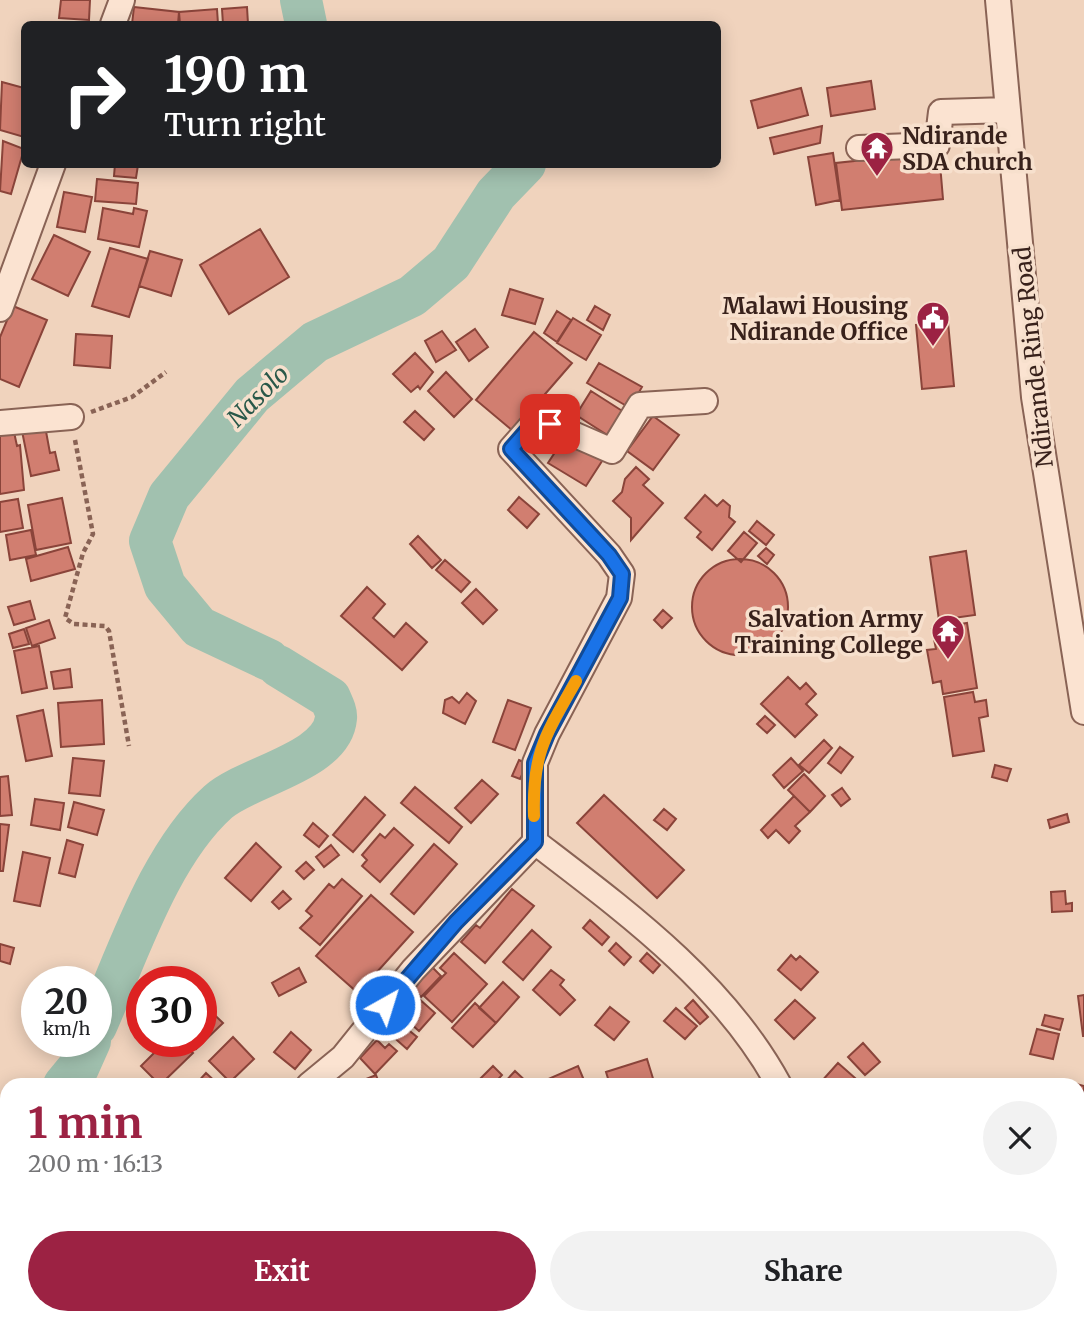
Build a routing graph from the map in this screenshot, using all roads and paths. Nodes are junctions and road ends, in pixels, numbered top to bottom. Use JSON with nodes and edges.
{"nodes":[{"id":1,"x":122,"y":0,"type":"edge"},
{"id":2,"x":998,"y":0,"type":"edge"},
{"id":3,"x":114,"y":21,"type":"edge"},
{"id":4,"x":1008,"y":110,"type":"junction"},
{"id":5,"x":859,"y":148,"type":"dead end"},
{"id":6,"x":52,"y":168,"type":"edge"},
{"id":7,"x":0,"y":309,"type":"edge"},
{"id":8,"x":166,"y":372,"type":"dead end"},
{"id":9,"x":705,"y":401,"type":"dead end"},
{"id":10,"x":71,"y":417,"type":"junction"},
{"id":11,"x":0,"y":423,"type":"edge"},
{"id":12,"x":1084,"y":712,"type":"edge"},
{"id":13,"x":129,"y":747,"type":"dead end"},
{"id":14,"x":535,"y":842,"type":"junction"},
{"id":15,"x":318,"y":1078,"type":"edge"},
{"id":16,"x":775,"y":1078,"type":"edge"}],
"edges":[{"from":1,"to":3,"type":"street"},
{"from":2,"to":4,"type":"street","name":"Ndirande Ring Road"},
{"from":4,"to":5,"type":"street"},
{"from":4,"to":12,"type":"street","name":"Ndirande Ring Road"},
{"from":6,"to":7,"type":"street"},
{"from":8,"to":10,"type":"path"},
{"from":9,"to":14,"type":"street"},
{"from":10,"to":11,"type":"street"},
{"from":10,"to":13,"type":"path"},
{"from":14,"to":15,"type":"street"},
{"from":14,"to":16,"type":"street"}]}
